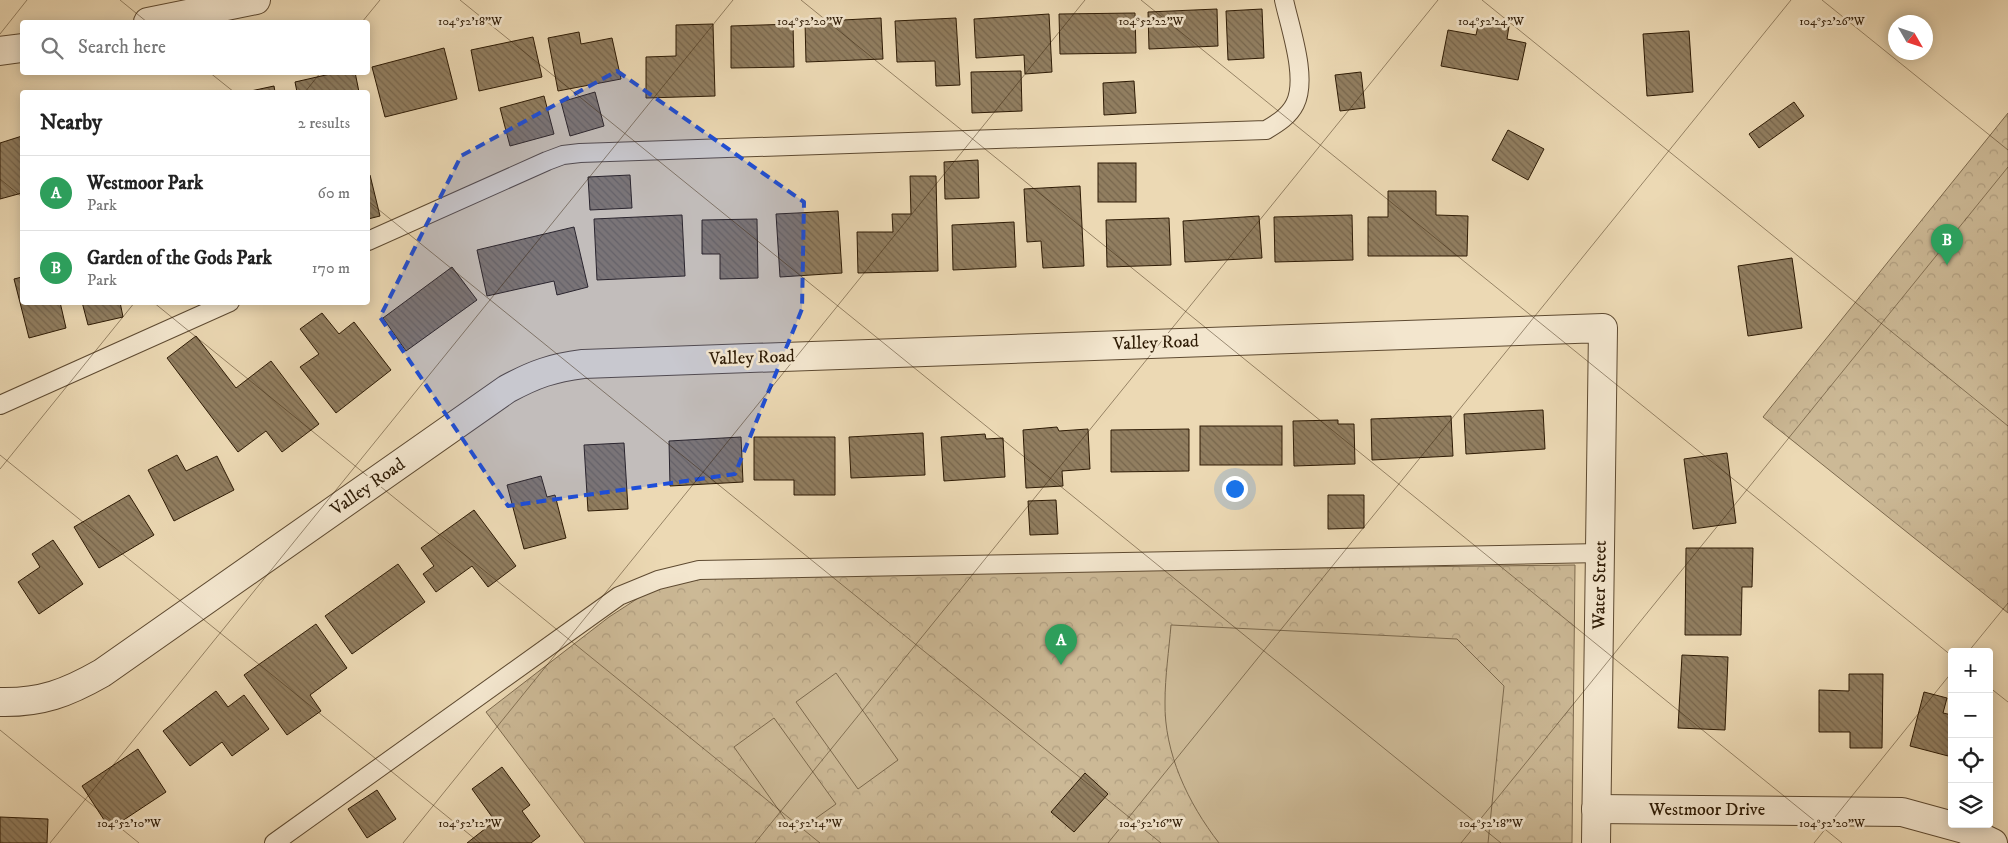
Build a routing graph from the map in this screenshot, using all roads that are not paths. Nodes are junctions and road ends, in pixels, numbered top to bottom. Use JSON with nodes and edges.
{"nodes":[{"id":1,"x":256,"y":0,"type":"edge"},
{"id":2,"x":1284,"y":0,"type":"edge"},
{"id":3,"x":158,"y":20,"type":"edge"},
{"id":4,"x":20,"y":48,"type":"edge"},
{"id":5,"x":0,"y":51,"type":"edge"},
{"id":6,"x":370,"y":240,"type":"edge"},
{"id":7,"x":223,"y":305,"type":"edge"},
{"id":8,"x":1603,"y":328,"type":"joint"},
{"id":9,"x":0,"y":405,"type":"edge"},
{"id":10,"x":1601,"y":553,"type":"junction"},
{"id":11,"x":0,"y":702,"type":"edge"},
{"id":12,"x":1596,"y":809,"type":"junction"},
{"id":13,"x":274,"y":843,"type":"edge"},
{"id":14,"x":1596,"y":843,"type":"edge"},
{"id":15,"x":1993,"y":843,"type":"edge"}],
"edges":[{"from":1,"to":3,"type":"street"},
{"from":2,"to":6,"type":"lane"},
{"from":4,"to":5,"type":"street"},
{"from":7,"to":9,"type":"lane"},
{"from":8,"to":10,"type":"street","name":"Water Street"},
{"from":8,"to":11,"type":"street","name":"Valley Road"},
{"from":10,"to":12,"type":"street","name":"Water Street"},
{"from":10,"to":13,"type":"lane"},
{"from":12,"to":14,"type":"street","name":"Water Street"},
{"from":12,"to":15,"type":"street","name":"Westmoor Drive"}]}
